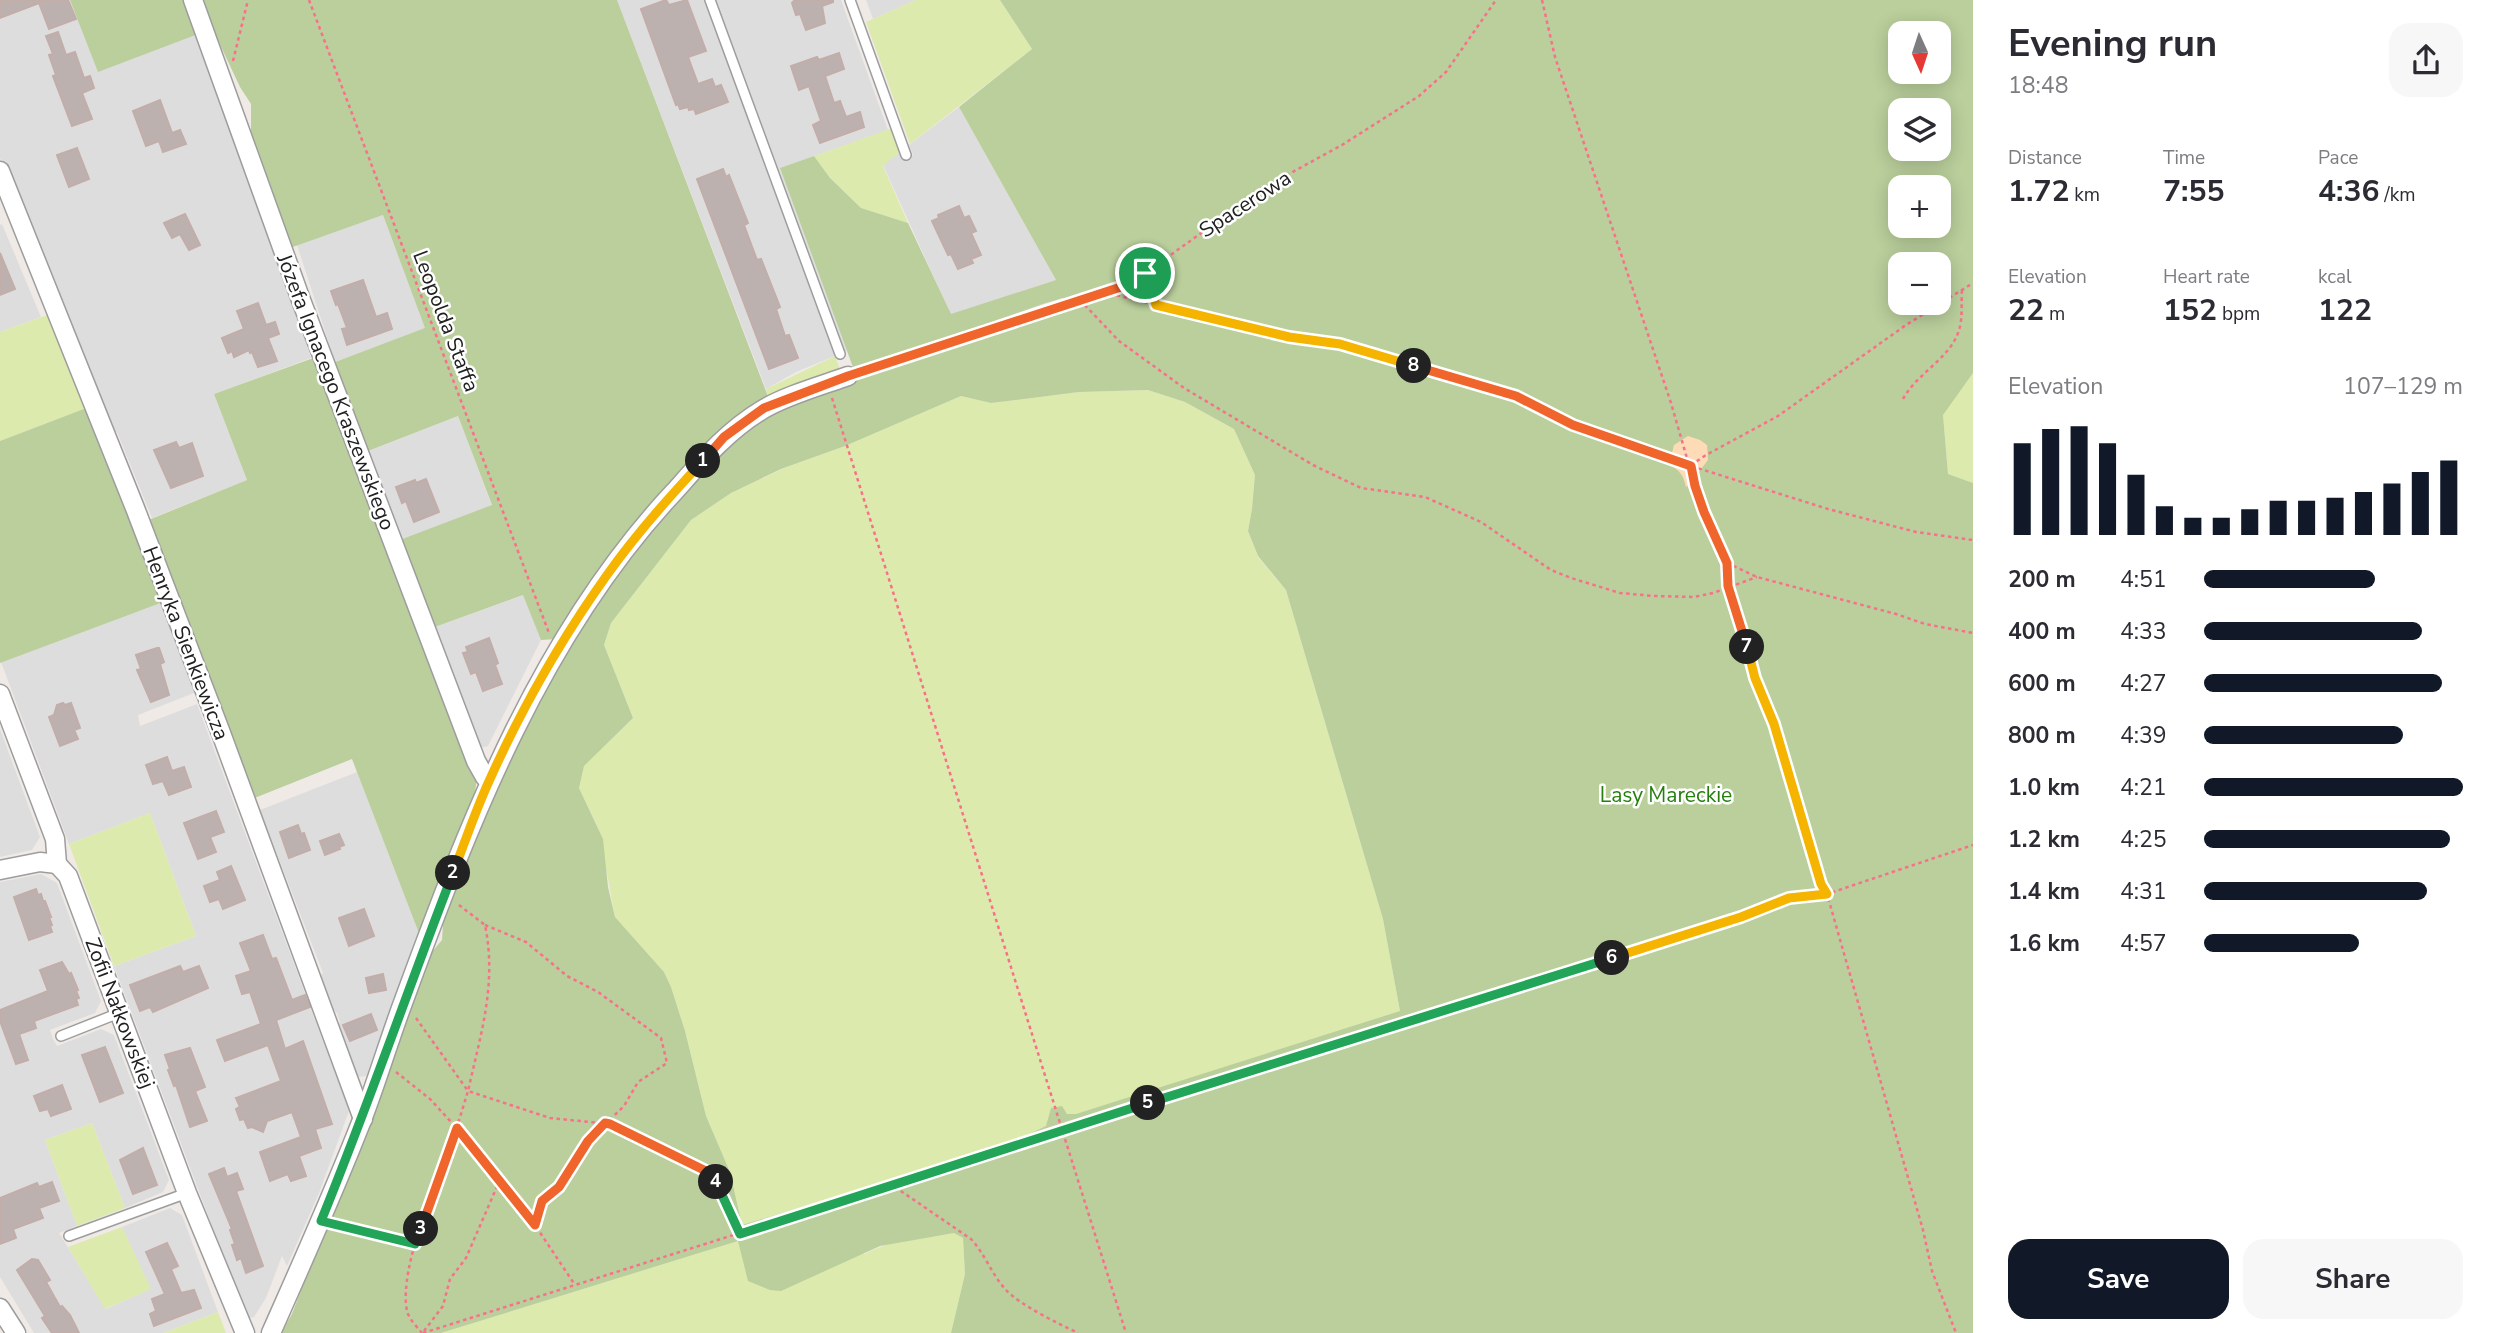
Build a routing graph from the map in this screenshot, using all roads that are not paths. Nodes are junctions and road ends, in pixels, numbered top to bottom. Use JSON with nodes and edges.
{"nodes":[{"id":1,"x":193,"y":0,"type":"edge"},
{"id":2,"x":710,"y":0,"type":"edge"},
{"id":3,"x":850,"y":0,"type":"edge"},
{"id":4,"x":906,"y":155,"type":"dead end"},
{"id":5,"x":0,"y":171,"type":"edge"},
{"id":6,"x":840,"y":354,"type":"dead end"},
{"id":7,"x":848,"y":376,"type":"road end"},
{"id":8,"x":0,"y":694,"type":"edge"},
{"id":9,"x":489,"y":780,"type":"junction"},
{"id":10,"x":57,"y":864,"type":"junction"},
{"id":11,"x":0,"y":870,"type":"edge"},
{"id":12,"x":119,"y":1013,"type":"junction"},
{"id":13,"x":61,"y":1036,"type":"dead end"},
{"id":14,"x":363,"y":1119,"type":"junction"},
{"id":15,"x":187,"y":1193,"type":"junction"},
{"id":16,"x":69,"y":1236,"type":"dead end"},
{"id":17,"x":0,"y":1308,"type":"edge"},
{"id":18,"x":16,"y":1333,"type":"edge"},
{"id":19,"x":245,"y":1333,"type":"edge"},
{"id":20,"x":271,"y":1333,"type":"edge"}],
"edges":[{"from":1,"to":9,"type":"street","name":"Józefa Ignacego Kraszewskiego"},
{"from":2,"to":6,"type":"lane"},
{"from":3,"to":4,"type":"lane"},
{"from":5,"to":14,"type":"street","name":"Henryka Sienkiewicza"},
{"from":7,"to":9,"type":"street"},
{"from":8,"to":10,"type":"street","name":"Zofii Nałkowskiej"},
{"from":9,"to":14,"type":"street"},
{"from":10,"to":11,"type":"street"},
{"from":10,"to":12,"type":"street","name":"Zofii Nałkowskiej"},
{"from":12,"to":13,"type":"lane"},
{"from":12,"to":15,"type":"street","name":"Zofii Nałkowskiej"},
{"from":14,"to":20,"type":"street"},
{"from":15,"to":16,"type":"lane"},
{"from":15,"to":19,"type":"street","name":"Zofii Nałkowskiej"},
{"from":17,"to":18,"type":"street"}]}
